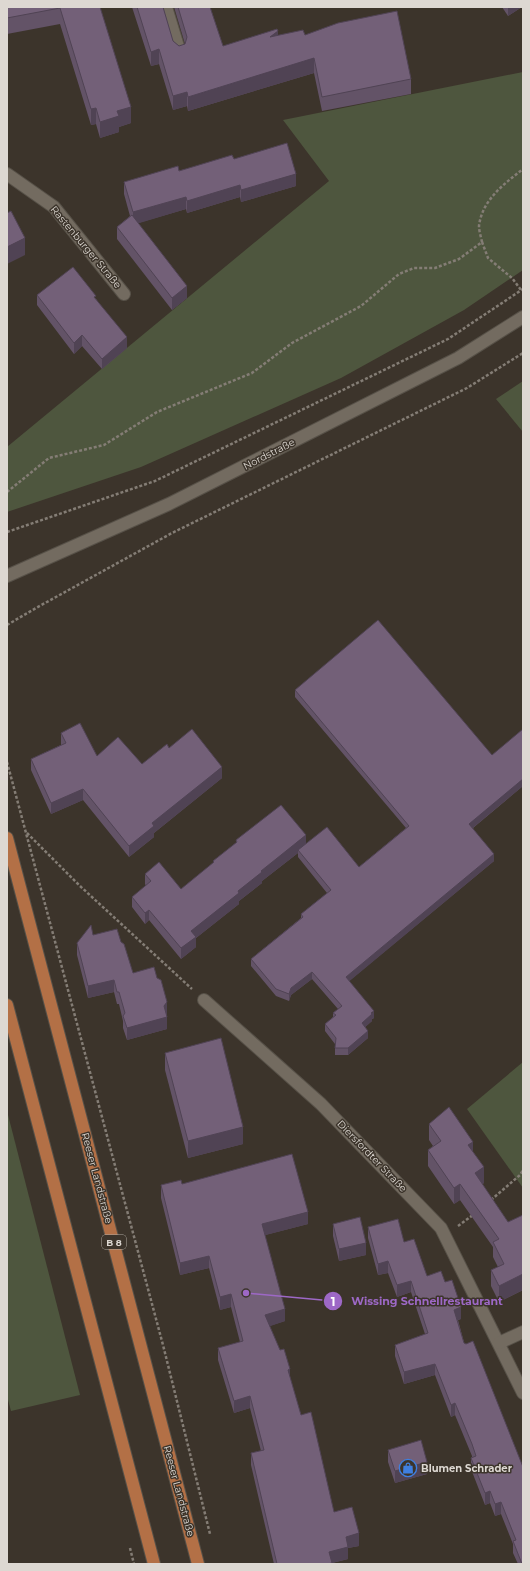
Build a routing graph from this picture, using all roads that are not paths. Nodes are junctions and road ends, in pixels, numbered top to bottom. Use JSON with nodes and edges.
{"nodes":[{"id":1,"x":166,"y":7,"type":"edge"},
{"id":2,"x":180,"y":53,"type":"edge"},
{"id":3,"x":7,"y":174,"type":"edge"},
{"id":4,"x":124,"y":294,"type":"dead end"},
{"id":5,"x":523,"y":317,"type":"edge"},
{"id":6,"x":7,"y":576,"type":"edge"},
{"id":7,"x":7,"y":838,"type":"edge"},
{"id":8,"x":204,"y":1000,"type":"road end"},
{"id":9,"x":7,"y":1005,"type":"edge"},
{"id":10,"x":523,"y":1332,"type":"edge"},
{"id":11,"x":499,"y":1343,"type":"junction"},
{"id":12,"x":523,"y":1393,"type":"edge"},
{"id":13,"x":154,"y":1564,"type":"edge"},
{"id":14,"x":198,"y":1564,"type":"edge"}],
"edges":[{"from":1,"to":2,"type":"street"},
{"from":3,"to":4,"type":"street","name":"Rastenburger Straße"},
{"from":5,"to":6,"type":"street","name":"Nordstraße"},
{"from":7,"to":14,"type":"main road","name":"Reeser Landstraße","number":"B 8"},
{"from":8,"to":11,"type":"street","name":"Diersfordter Straße"},
{"from":9,"to":13,"type":"main road"},
{"from":10,"to":11,"type":"street"},
{"from":11,"to":12,"type":"street","name":"Diersfordter Straße"}]}
